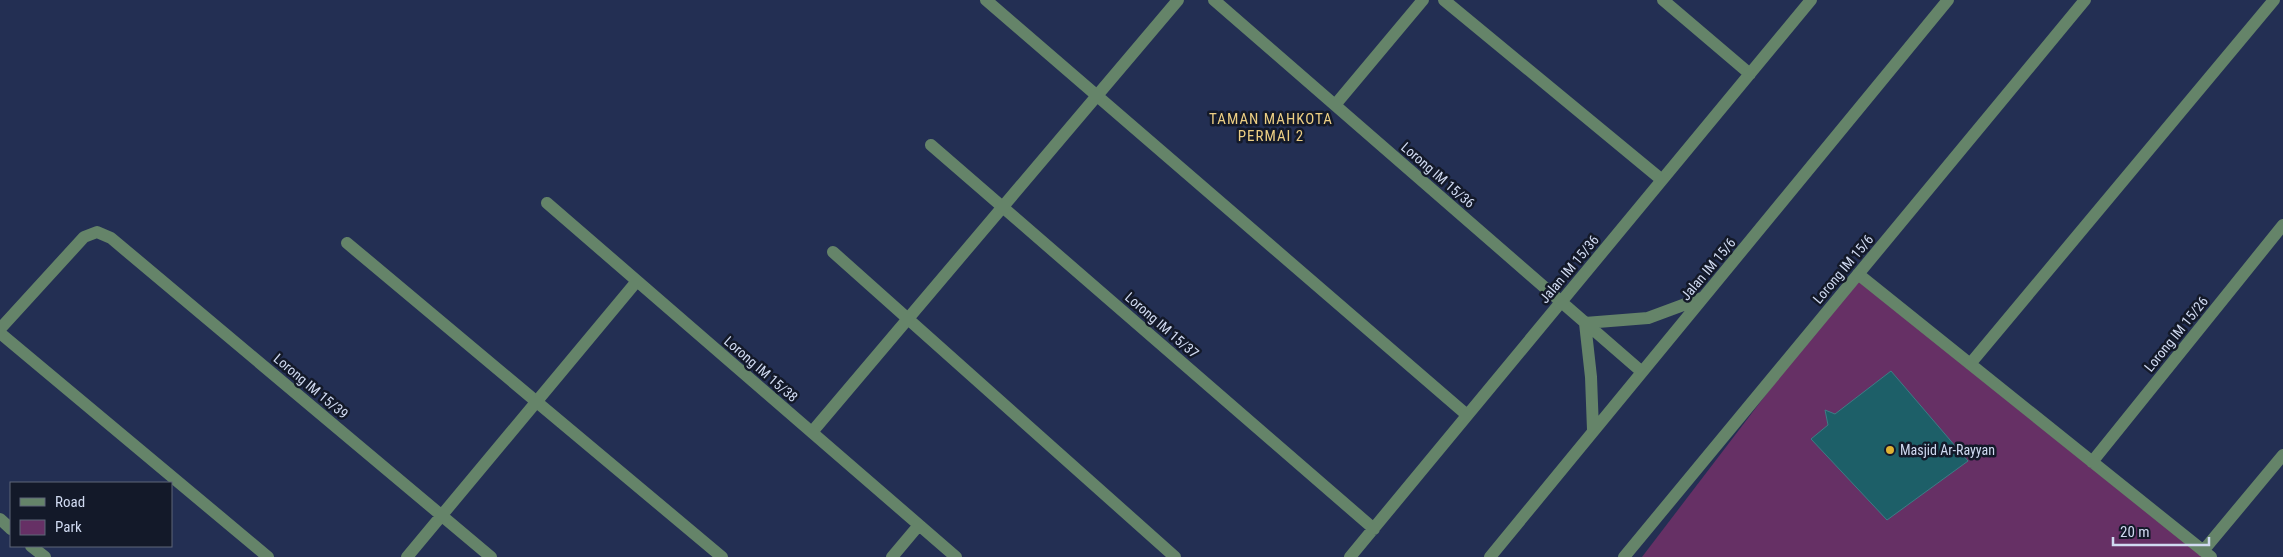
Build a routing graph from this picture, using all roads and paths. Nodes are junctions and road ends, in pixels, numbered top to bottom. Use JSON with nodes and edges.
{"nodes":[{"id":1,"x":986,"y":0,"type":"edge"},
{"id":2,"x":1178,"y":0,"type":"edge"},
{"id":3,"x":1214,"y":0,"type":"edge"},
{"id":4,"x":1423,"y":0,"type":"edge"},
{"id":5,"x":1444,"y":0,"type":"edge"},
{"id":6,"x":1664,"y":0,"type":"edge"},
{"id":7,"x":1811,"y":0,"type":"edge"},
{"id":8,"x":1948,"y":0,"type":"edge"},
{"id":9,"x":2085,"y":0,"type":"edge"},
{"id":10,"x":2274,"y":0,"type":"edge"},
{"id":11,"x":1750,"y":74,"type":"junction"},
{"id":12,"x":1097,"y":96,"type":"junction"},
{"id":13,"x":1335,"y":105,"type":"junction"},
{"id":14,"x":931,"y":145,"type":"dead end"},
{"id":15,"x":1662,"y":180,"type":"junction"},
{"id":16,"x":547,"y":203,"type":"dead end"},
{"id":17,"x":1003,"y":207,"type":"junction"},
{"id":18,"x":2283,"y":224,"type":"edge"},
{"id":19,"x":347,"y":243,"type":"dead end"},
{"id":20,"x":833,"y":252,"type":"dead end"},
{"id":21,"x":1858,"y":274,"type":"junction"},
{"id":22,"x":637,"y":281,"type":"junction"},
{"id":23,"x":1705,"y":297,"type":"junction"},
{"id":24,"x":1561,"y":302,"type":"junction"},
{"id":25,"x":908,"y":319,"type":"junction"},
{"id":26,"x":1585,"y":323,"type":"junction"},
{"id":27,"x":0,"y":331,"type":"edge"},
{"id":28,"x":1970,"y":364,"type":"junction"},
{"id":29,"x":1642,"y":372,"type":"junction"},
{"id":30,"x":537,"y":402,"type":"junction"},
{"id":31,"x":1467,"y":415,"type":"junction"},
{"id":32,"x":1593,"y":430,"type":"junction"},
{"id":33,"x":812,"y":432,"type":"junction"},
{"id":34,"x":2283,"y":455,"type":"edge"},
{"id":35,"x":2092,"y":462,"type":"junction"},
{"id":36,"x":442,"y":515,"type":"junction"},
{"id":37,"x":0,"y":519,"type":"edge"},
{"id":38,"x":919,"y":525,"type":"junction"},
{"id":39,"x":10,"y":528,"type":"edge"},
{"id":40,"x":1374,"y":529,"type":"junction"},
{"id":41,"x":32,"y":547,"type":"edge"},
{"id":42,"x":2207,"y":554,"type":"edge"},
{"id":43,"x":45,"y":557,"type":"edge"},
{"id":44,"x":268,"y":557,"type":"edge"},
{"id":45,"x":407,"y":557,"type":"edge"},
{"id":46,"x":491,"y":557,"type":"edge"},
{"id":47,"x":722,"y":557,"type":"edge"},
{"id":48,"x":892,"y":557,"type":"edge"},
{"id":49,"x":956,"y":557,"type":"edge"},
{"id":50,"x":1175,"y":557,"type":"edge"},
{"id":51,"x":1350,"y":557,"type":"edge"},
{"id":52,"x":1490,"y":557,"type":"edge"},
{"id":53,"x":1624,"y":557,"type":"edge"}],
"edges":[{"from":1,"to":12,"type":"street"},
{"from":2,"to":12,"type":"street"},
{"from":3,"to":13,"type":"street","name":"Lorong IM 15/36"},
{"from":4,"to":13,"type":"street"},
{"from":5,"to":15,"type":"street"},
{"from":6,"to":11,"type":"street"},
{"from":7,"to":11,"type":"street","name":"Jalan IM 15/36"},
{"from":8,"to":23,"type":"street","name":"Jalan IM 15/6"},
{"from":9,"to":21,"type":"street","name":"Lorong IM 15/6"},
{"from":10,"to":28,"type":"street"},
{"from":11,"to":15,"type":"street","name":"Jalan IM 15/36"},
{"from":12,"to":17,"type":"street"},
{"from":12,"to":31,"type":"street"},
{"from":13,"to":24,"type":"street","name":"Lorong IM 15/36"},
{"from":14,"to":17,"type":"street","name":"Lorong IM 15/37"},
{"from":15,"to":24,"type":"street","name":"Jalan IM 15/36"},
{"from":16,"to":22,"type":"street","name":"Lorong IM 15/38"},
{"from":17,"to":25,"type":"street"},
{"from":17,"to":40,"type":"street","name":"Lorong IM 15/37"},
{"from":18,"to":35,"type":"street","name":"Lorong IM 15/26"},
{"from":19,"to":30,"type":"street"},
{"from":20,"to":25,"type":"street"},
{"from":21,"to":28,"type":"street"},
{"from":21,"to":53,"type":"street","name":"Lorong IM 15/6"},
{"from":22,"to":30,"type":"street"},
{"from":22,"to":33,"type":"street","name":"Lorong IM 15/38"},
{"from":23,"to":26,"type":"street"},
{"from":23,"to":29,"type":"street","name":"Jalan IM 15/6"},
{"from":24,"to":26,"type":"street","name":"Lorong IM 15/36"},
{"from":24,"to":31,"type":"street","name":"Jalan IM 15/36"},
{"from":25,"to":33,"type":"street"},
{"from":25,"to":50,"type":"street"},
{"from":26,"to":29,"type":"street","name":"Lorong IM 15/36"},
{"from":26,"to":32,"type":"street"},
{"from":27,"to":36,"type":"street","name":"Lorong IM 15/39"},
{"from":27,"to":44,"type":"street"},
{"from":28,"to":35,"type":"street"},
{"from":29,"to":32,"type":"street","name":"Jalan IM 15/6"},
{"from":30,"to":36,"type":"street"},
{"from":30,"to":47,"type":"street"},
{"from":31,"to":40,"type":"street","name":"Jalan IM 15/36"},
{"from":32,"to":52,"type":"street","name":"Jalan IM 15/6"},
{"from":33,"to":38,"type":"street","name":"Lorong IM 15/38"},
{"from":34,"to":42,"type":"street"},
{"from":35,"to":42,"type":"street"},
{"from":36,"to":45,"type":"street"},
{"from":36,"to":46,"type":"street","name":"Lorong IM 15/39"},
{"from":37,"to":39,"type":"street"},
{"from":38,"to":48,"type":"street"},
{"from":38,"to":49,"type":"street","name":"Lorong IM 15/38"},
{"from":40,"to":51,"type":"street","name":"Jalan IM 15/36"},
{"from":41,"to":43,"type":"street"}]}
